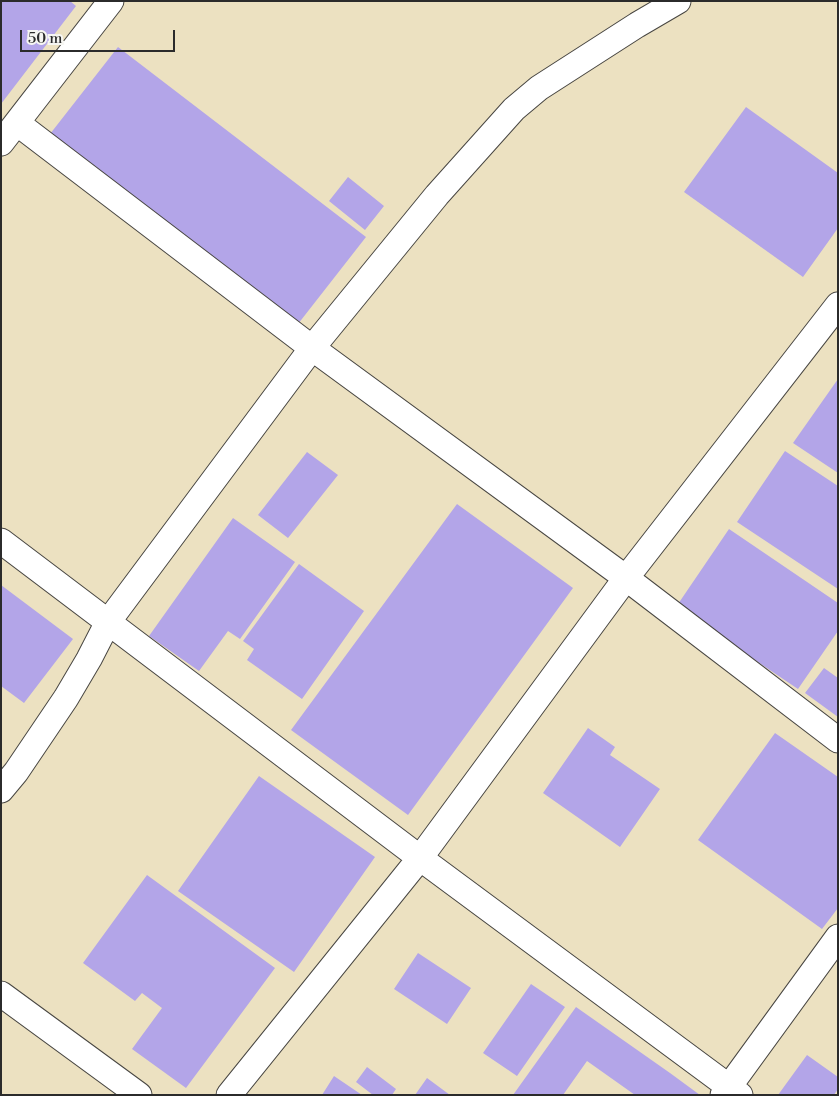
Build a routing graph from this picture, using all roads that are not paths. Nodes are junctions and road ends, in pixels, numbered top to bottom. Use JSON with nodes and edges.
{"nodes":[{"id":1,"x":111,"y":1,"type":"edge"},
{"id":2,"x":678,"y":1,"type":"edge"},
{"id":3,"x":17,"y":123,"type":"junction"},
{"id":4,"x":1,"y":143,"type":"edge"},
{"id":5,"x":838,"y":305,"type":"edge"},
{"id":6,"x":312,"y":348,"type":"junction"},
{"id":7,"x":1,"y":541,"type":"edge"},
{"id":8,"x":626,"y":578,"type":"junction"},
{"id":9,"x":108,"y":622,"type":"junction"},
{"id":10,"x":838,"y":740,"type":"edge"},
{"id":11,"x":1,"y":790,"type":"edge"},
{"id":12,"x":420,"y":858,"type":"junction"},
{"id":13,"x":838,"y":937,"type":"edge"},
{"id":14,"x":1,"y":994,"type":"edge"},
{"id":15,"x":730,"y":1092,"type":"edge"},
{"id":16,"x":140,"y":1095,"type":"edge"},
{"id":17,"x":229,"y":1095,"type":"edge"}],
"edges":[{"from":1,"to":3,"type":"street"},
{"from":2,"to":6,"type":"street"},
{"from":3,"to":4,"type":"street"},
{"from":3,"to":6,"type":"street"},
{"from":5,"to":8,"type":"street"},
{"from":6,"to":8,"type":"street"},
{"from":6,"to":9,"type":"street"},
{"from":7,"to":9,"type":"street"},
{"from":8,"to":10,"type":"street"},
{"from":8,"to":12,"type":"street"},
{"from":9,"to":11,"type":"street"},
{"from":9,"to":12,"type":"street"},
{"from":12,"to":15,"type":"street"},
{"from":12,"to":17,"type":"street"},
{"from":13,"to":15,"type":"street"},
{"from":14,"to":16,"type":"street"}]}
